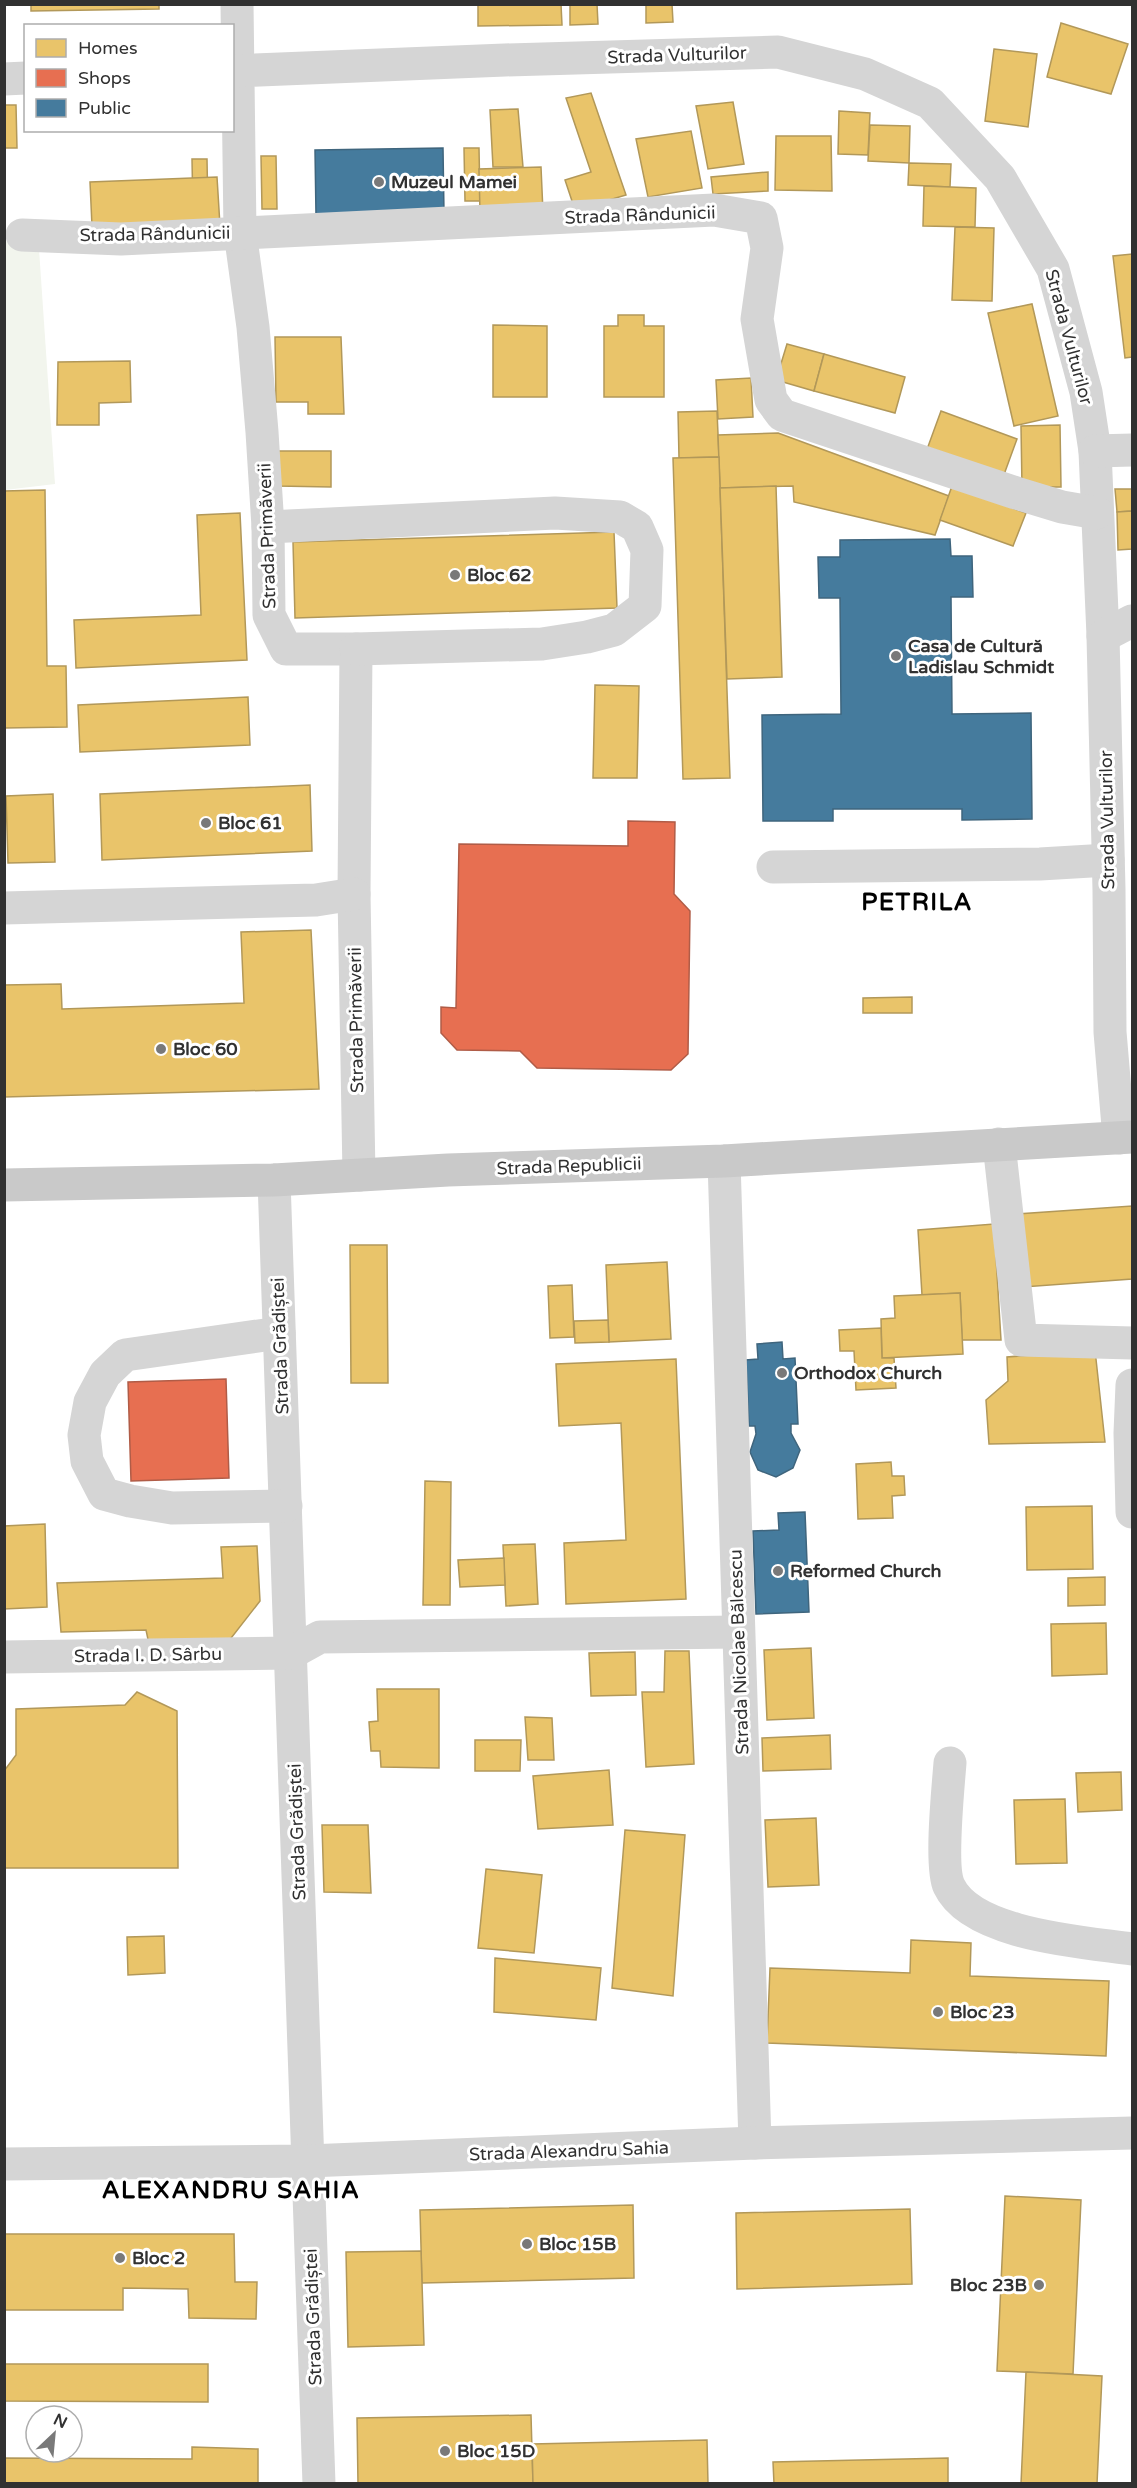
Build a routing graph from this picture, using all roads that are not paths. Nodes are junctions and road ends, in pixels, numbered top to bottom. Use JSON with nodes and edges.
{"nodes":[{"id":1,"x":237,"y":4,"type":"edge"},
{"id":2,"x":236,"y":71,"type":"edge"},
{"id":3,"x":24,"y":78,"type":"edge"},
{"id":4,"x":4,"y":79,"type":"edge"},
{"id":5,"x":240,"y":232,"type":"junction"},
{"id":6,"x":22,"y":235,"type":"dead end"},
{"id":7,"x":1132,"y":450,"type":"edge"},
{"id":8,"x":1095,"y":451,"type":"junction"},
{"id":9,"x":1097,"y":513,"type":"junction"},
{"id":10,"x":268,"y":527,"type":"junction"},
{"id":11,"x":1132,"y":621,"type":"edge"},
{"id":12,"x":1103,"y":636,"type":"junction"},
{"id":13,"x":356,"y":649,"type":"junction"},
{"id":14,"x":1108,"y":860,"type":"junction"},
{"id":15,"x":773,"y":867,"type":"dead end"},
{"id":16,"x":354,"y":894,"type":"junction"},
{"id":17,"x":4,"y":908,"type":"edge"},
{"id":18,"x":1126,"y":1138,"type":"edge"},
{"id":19,"x":999,"y":1144,"type":"junction"},
{"id":20,"x":724,"y":1161,"type":"junction"},
{"id":21,"x":359,"y":1175,"type":"junction"},
{"id":22,"x":274,"y":1180,"type":"junction"},
{"id":23,"x":4,"y":1185,"type":"edge"},
{"id":24,"x":279,"y":1333,"type":"junction"},
{"id":25,"x":1132,"y":1343,"type":"edge"},
{"id":26,"x":1132,"y":1384,"type":"edge"},
{"id":27,"x":286,"y":1506,"type":"junction"},
{"id":28,"x":1132,"y":1512,"type":"edge"},
{"id":29,"x":738,"y":1632,"type":"junction"},
{"id":30,"x":291,"y":1653,"type":"junction"},
{"id":31,"x":4,"y":1658,"type":"edge"},
{"id":32,"x":950,"y":1763,"type":"dead end"},
{"id":33,"x":1132,"y":1949,"type":"edge"},
{"id":34,"x":1132,"y":2133,"type":"edge"},
{"id":35,"x":755,"y":2143,"type":"junction"},
{"id":36,"x":308,"y":2161,"type":"junction"},
{"id":37,"x":4,"y":2164,"type":"edge"},
{"id":38,"x":319,"y":2484,"type":"edge"}],
"edges":[{"from":1,"to":2,"type":"street","name":"Strada Primăverii"},
{"from":2,"to":5,"type":"street","name":"Strada Primăverii"},
{"from":2,"to":8,"type":"street","name":"Strada Vulturilor"},
{"from":3,"to":4,"type":"street"},
{"from":5,"to":6,"type":"street","name":"Strada Rândunicii"},
{"from":5,"to":9,"type":"street","name":"Strada Rândunicii"},
{"from":5,"to":10,"type":"street","name":"Strada Primăverii"},
{"from":7,"to":8,"type":"street"},
{"from":8,"to":9,"type":"street","name":"Strada Vulturilor"},
{"from":9,"to":12,"type":"street","name":"Strada Vulturilor"},
{"from":10,"to":13,"type":"street","name":"Strada Primăverii"},
{"from":10,"to":13,"type":"street"},
{"from":11,"to":12,"type":"street"},
{"from":12,"to":14,"type":"street","name":"Strada Vulturilor"},
{"from":13,"to":16,"type":"street","name":"Strada Primăverii"},
{"from":14,"to":15,"type":"street"},
{"from":14,"to":18,"type":"street","name":"Strada Vulturilor"},
{"from":16,"to":17,"type":"street"},
{"from":16,"to":21,"type":"street","name":"Strada Primăverii"},
{"from":18,"to":19,"type":"main road","name":"Strada Republicii"},
{"from":19,"to":20,"type":"main road","name":"Strada Republicii"},
{"from":19,"to":25,"type":"street"},
{"from":20,"to":21,"type":"main road","name":"Strada Republicii"},
{"from":20,"to":29,"type":"street","name":"Strada Nicolae Bălcescu"},
{"from":21,"to":22,"type":"main road","name":"Strada Republicii"},
{"from":22,"to":23,"type":"main road","name":"Strada Republicii"},
{"from":22,"to":24,"type":"street","name":"Strada Grădiștei"},
{"from":24,"to":27,"type":"street","name":"Strada Grădiștei"},
{"from":24,"to":27,"type":"street"},
{"from":26,"to":28,"type":"street"},
{"from":27,"to":30,"type":"street","name":"Strada Grădiștei"},
{"from":29,"to":30,"type":"street"},
{"from":29,"to":35,"type":"street","name":"Strada Nicolae Bălcescu"},
{"from":30,"to":31,"type":"street","name":"Strada I. D. Sârbu"},
{"from":30,"to":36,"type":"street","name":"Strada Grădiștei"},
{"from":32,"to":33,"type":"street"},
{"from":34,"to":35,"type":"street","name":"Strada Alexandru Sahia"},
{"from":35,"to":36,"type":"street","name":"Strada Alexandru Sahia"},
{"from":36,"to":37,"type":"street","name":"Strada Alexandru Sahia"},
{"from":36,"to":38,"type":"street","name":"Strada Grădiștei"}]}
